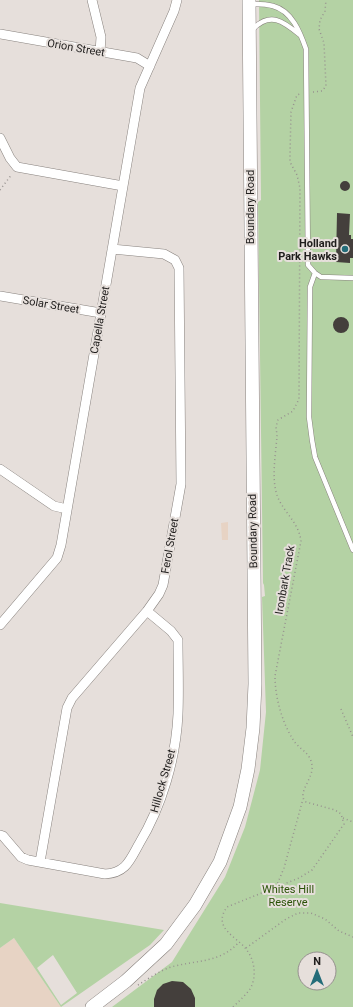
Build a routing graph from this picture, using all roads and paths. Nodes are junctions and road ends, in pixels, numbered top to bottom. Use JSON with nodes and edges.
{"nodes":[{"id":1,"x":92,"y":0,"type":"edge"},
{"id":2,"x":177,"y":0,"type":"edge"},
{"id":3,"x":326,"y":0,"type":"edge"},
{"id":4,"x":249,"y":2,"type":"edge"},
{"id":5,"x":0,"y":34,"type":"edge"},
{"id":6,"x":249,"y":34,"type":"junction"},
{"id":7,"x":302,"y":36,"type":"junction"},
{"id":8,"x":100,"y":52,"type":"junction"},
{"id":9,"x":150,"y":66,"type":"junction"},
{"id":10,"x":307,"y":92,"type":"junction"},
{"id":11,"x":0,"y":138,"type":"edge"},
{"id":12,"x":17,"y":167,"type":"junction"},
{"id":13,"x":123,"y":186,"type":"junction"},
{"id":14,"x":0,"y":190,"type":"edge"},
{"id":15,"x":112,"y":249,"type":"junction"},
{"id":16,"x":315,"y":273,"type":"junction"},
{"id":17,"x":353,"y":278,"type":"edge"},
{"id":18,"x":0,"y":296,"type":"edge"},
{"id":19,"x":101,"y":313,"type":"junction"},
{"id":20,"x":0,"y":469,"type":"edge"},
{"id":21,"x":67,"y":509,"type":"junction"},
{"id":22,"x":353,"y":550,"type":"edge"},
{"id":23,"x":147,"y":611,"type":"junction"},
{"id":24,"x":0,"y":625,"type":"edge"},
{"id":25,"x":341,"y":709,"type":"dead end"},
{"id":26,"x":353,"y":737,"type":"edge"},
{"id":27,"x":303,"y":799,"type":"junction"},
{"id":28,"x":343,"y":818,"type":"junction"},
{"id":29,"x":353,"y":822,"type":"edge"},
{"id":30,"x":0,"y":835,"type":"edge"},
{"id":31,"x":40,"y":862,"type":"junction"},
{"id":32,"x":276,"y":887,"type":"junction"},
{"id":33,"x":353,"y":937,"type":"edge"},
{"id":34,"x":239,"y":942,"type":"junction"},
{"id":35,"x":246,"y":948,"type":"junction"},
{"id":36,"x":126,"y":981,"type":"junction"},
{"id":37,"x":92,"y":1007,"type":"edge"},
{"id":38,"x":233,"y":1007,"type":"edge"}],
"edges":[{"from":1,"to":8,"type":"street"},
{"from":2,"to":9,"type":"street","name":"Capella Street"},
{"from":3,"to":10,"type":"path","name":"Ironbark Track"},
{"from":4,"to":6,"type":"main road","name":"Boundary Road"},
{"from":4,"to":7,"type":"lane"},
{"from":5,"to":8,"type":"street","name":"Orion Street"},
{"from":6,"to":7,"type":"lane"},
{"from":6,"to":36,"type":"main road","name":"Boundary Road"},
{"from":7,"to":10,"type":"lane"},
{"from":8,"to":9,"type":"street","name":"Orion Street"},
{"from":9,"to":13,"type":"street","name":"Capella Street"},
{"from":10,"to":16,"type":"lane"},
{"from":10,"to":27,"type":"path","name":"Ironbark Track"},
{"from":11,"to":12,"type":"street"},
{"from":12,"to":13,"type":"street"},
{"from":12,"to":14,"type":"path"},
{"from":13,"to":15,"type":"street","name":"Capella Street"},
{"from":15,"to":19,"type":"street","name":"Capella Street"},
{"from":15,"to":23,"type":"street","name":"Ferol Street"},
{"from":16,"to":17,"type":"lane"},
{"from":16,"to":22,"type":"lane"},
{"from":18,"to":19,"type":"street","name":"Solar Street"},
{"from":19,"to":21,"type":"street","name":"Capella Street"},
{"from":20,"to":21,"type":"street"},
{"from":21,"to":24,"type":"street","name":"Capella Street"},
{"from":23,"to":31,"type":"street","name":"Ferol Street"},
{"from":23,"to":31,"type":"street","name":"Hillock Street"},
{"from":25,"to":26,"type":"path"},
{"from":27,"to":28,"type":"path"},
{"from":27,"to":32,"type":"path"},
{"from":28,"to":29,"type":"path"},
{"from":28,"to":32,"type":"path"},
{"from":30,"to":31,"type":"street","name":"Hillock Street"},
{"from":32,"to":34,"type":"path"},
{"from":33,"to":35,"type":"path"},
{"from":34,"to":35,"type":"path"},
{"from":34,"to":36,"type":"path"},
{"from":35,"to":38,"type":"path"},
{"from":36,"to":37,"type":"main road","name":"Boundary Road"}]}
